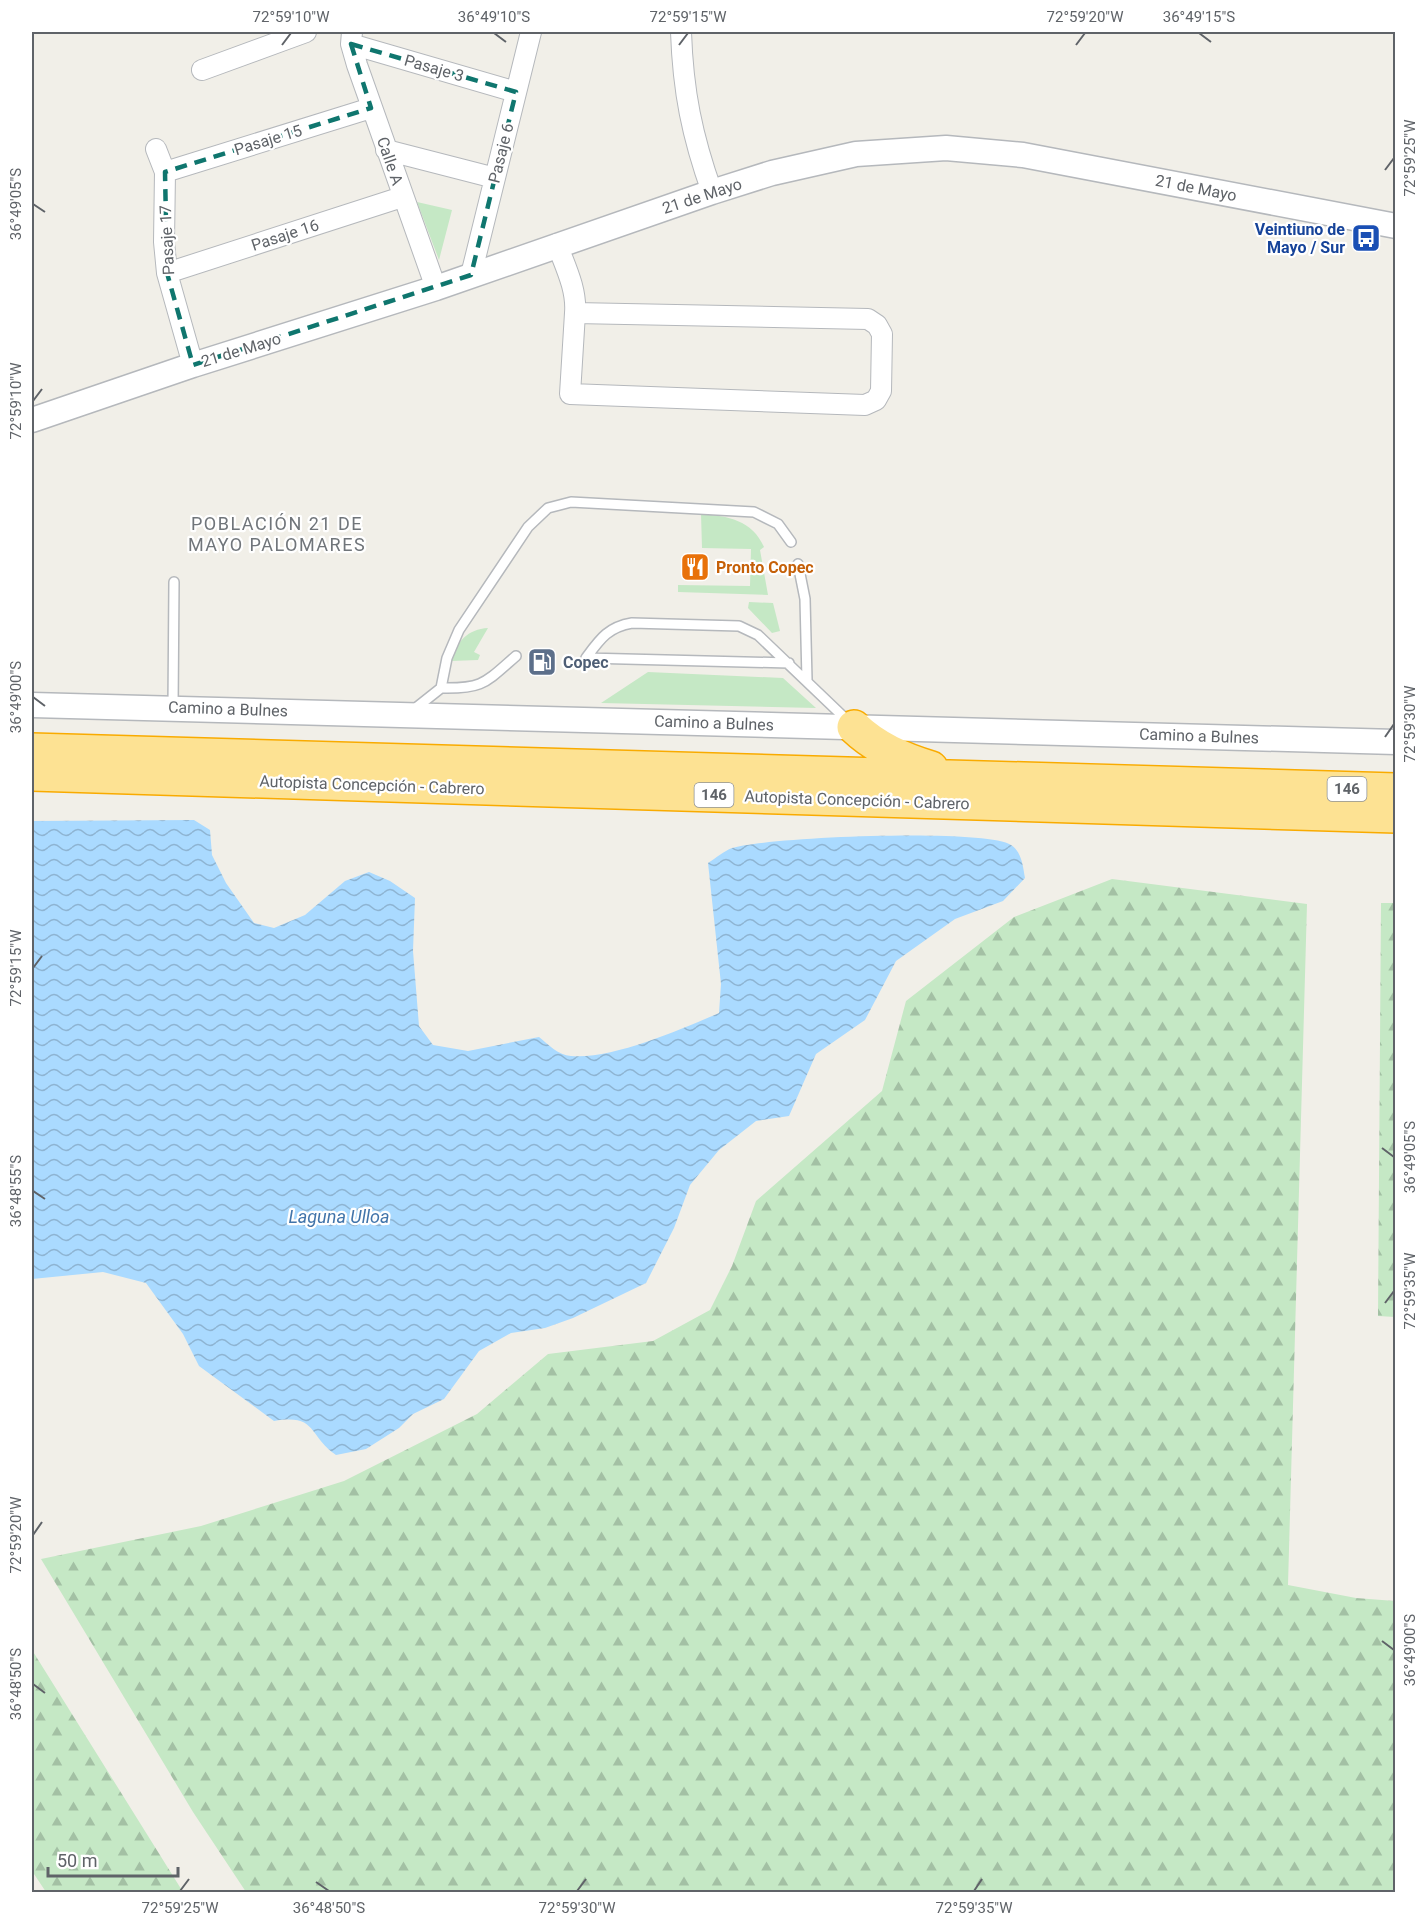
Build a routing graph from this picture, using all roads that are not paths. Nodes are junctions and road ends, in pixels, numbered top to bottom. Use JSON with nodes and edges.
{"nodes":[{"id":1,"x":306,"y":32,"type":"edge"},
{"id":2,"x":531,"y":32,"type":"edge"},
{"id":3,"x":681,"y":32,"type":"edge"},
{"id":4,"x":348,"y":36,"type":"edge"},
{"id":5,"x":202,"y":70,"type":"dead end"},
{"id":6,"x":516,"y":92,"type":"junction"},
{"id":7,"x":371,"y":108,"type":"junction"},
{"id":8,"x":156,"y":149,"type":"dead end"},
{"id":9,"x":386,"y":150,"type":"junction"},
{"id":10,"x":165,"y":172,"type":"junction"},
{"id":11,"x":495,"y":178,"type":"junction"},
{"id":12,"x":712,"y":192,"type":"junction"},
{"id":13,"x":402,"y":197,"type":"junction"},
{"id":14,"x":1395,"y":226,"type":"edge"},
{"id":15,"x":557,"y":244,"type":"junction"},
{"id":16,"x":167,"y":273,"type":"junction"},
{"id":17,"x":471,"y":275,"type":"junction"},
{"id":18,"x":436,"y":288,"type":"junction"},
{"id":19,"x":575,"y":313,"type":"junction"},
{"id":20,"x":194,"y":365,"type":"junction"},
{"id":21,"x":32,"y":420,"type":"edge"},
{"id":22,"x":791,"y":542,"type":"dead end"},
{"id":23,"x":798,"y":564,"type":"dead end"},
{"id":24,"x":174,"y":582,"type":"dead end"},
{"id":25,"x":516,"y":656,"type":"dead end"},
{"id":26,"x":789,"y":663,"type":"junction"},
{"id":27,"x":807,"y":681,"type":"junction"},
{"id":28,"x":441,"y":688,"type":"junction"},
{"id":29,"x":32,"y":705,"type":"edge"},
{"id":30,"x":173,"y":707,"type":"junction"},
{"id":31,"x":408,"y":714,"type":"junction"},
{"id":32,"x":854,"y":727,"type":"junction"},
{"id":33,"x":1395,"y":742,"type":"edge"},
{"id":34,"x":32,"y":750,"type":"edge"},
{"id":35,"x":32,"y":774,"type":"edge"},
{"id":36,"x":965,"y":778,"type":"junction"},
{"id":37,"x":1395,"y":790,"type":"edge"},
{"id":38,"x":1395,"y":816,"type":"edge"}],
"edges":[{"from":1,"to":5,"type":"street"},
{"from":2,"to":6,"type":"street","name":"Pasaje 6"},
{"from":3,"to":12,"type":"street"},
{"from":4,"to":6,"type":"street","name":"Pasaje 3"},
{"from":4,"to":7,"type":"street","name":"Calle A"},
{"from":6,"to":11,"type":"street","name":"Pasaje 6"},
{"from":7,"to":9,"type":"street","name":"Calle A"},
{"from":7,"to":10,"type":"street","name":"Pasaje 15"},
{"from":8,"to":10,"type":"street","name":"Pasaje 17"},
{"from":9,"to":11,"type":"street"},
{"from":9,"to":13,"type":"street","name":"Calle A"},
{"from":10,"to":16,"type":"street","name":"Pasaje 17"},
{"from":11,"to":17,"type":"street","name":"Pasaje 6"},
{"from":12,"to":14,"type":"street","name":"21 de Mayo"},
{"from":12,"to":15,"type":"street","name":"21 de Mayo"},
{"from":13,"to":16,"type":"street","name":"Pasaje 16"},
{"from":13,"to":18,"type":"street","name":"Calle A"},
{"from":15,"to":17,"type":"street","name":"21 de Mayo"},
{"from":15,"to":19,"type":"street"},
{"from":16,"to":20,"type":"street","name":"Pasaje 17"},
{"from":17,"to":18,"type":"street","name":"21 de Mayo"},
{"from":18,"to":20,"type":"street","name":"21 de Mayo"},
{"from":19,"to":19,"type":"street"},
{"from":20,"to":21,"type":"street","name":"21 de Mayo"},
{"from":22,"to":28,"type":"lane"},
{"from":23,"to":27,"type":"lane"},
{"from":24,"to":30,"type":"lane"},
{"from":25,"to":28,"type":"lane"},
{"from":26,"to":26,"type":"lane"},
{"from":26,"to":27,"type":"lane"},
{"from":27,"to":32,"type":"lane"},
{"from":28,"to":31,"type":"lane"},
{"from":29,"to":30,"type":"street","name":"Camino a Bulnes"},
{"from":30,"to":31,"type":"street","name":"Camino a Bulnes"},
{"from":31,"to":32,"type":"street","name":"Camino a Bulnes"},
{"from":32,"to":33,"type":"street","name":"Camino a Bulnes"},
{"from":32,"to":36,"type":"highway"},
{"from":34,"to":36,"type":"highway","name":"Autopista Concepción - Cabrero","number":"146"},
{"from":35,"to":38,"type":"highway","name":"Autopista Concepción - Cabrero","number":"146"},
{"from":36,"to":37,"type":"highway","name":"Autopista Concepción - Cabrero","number":"146"}]}
